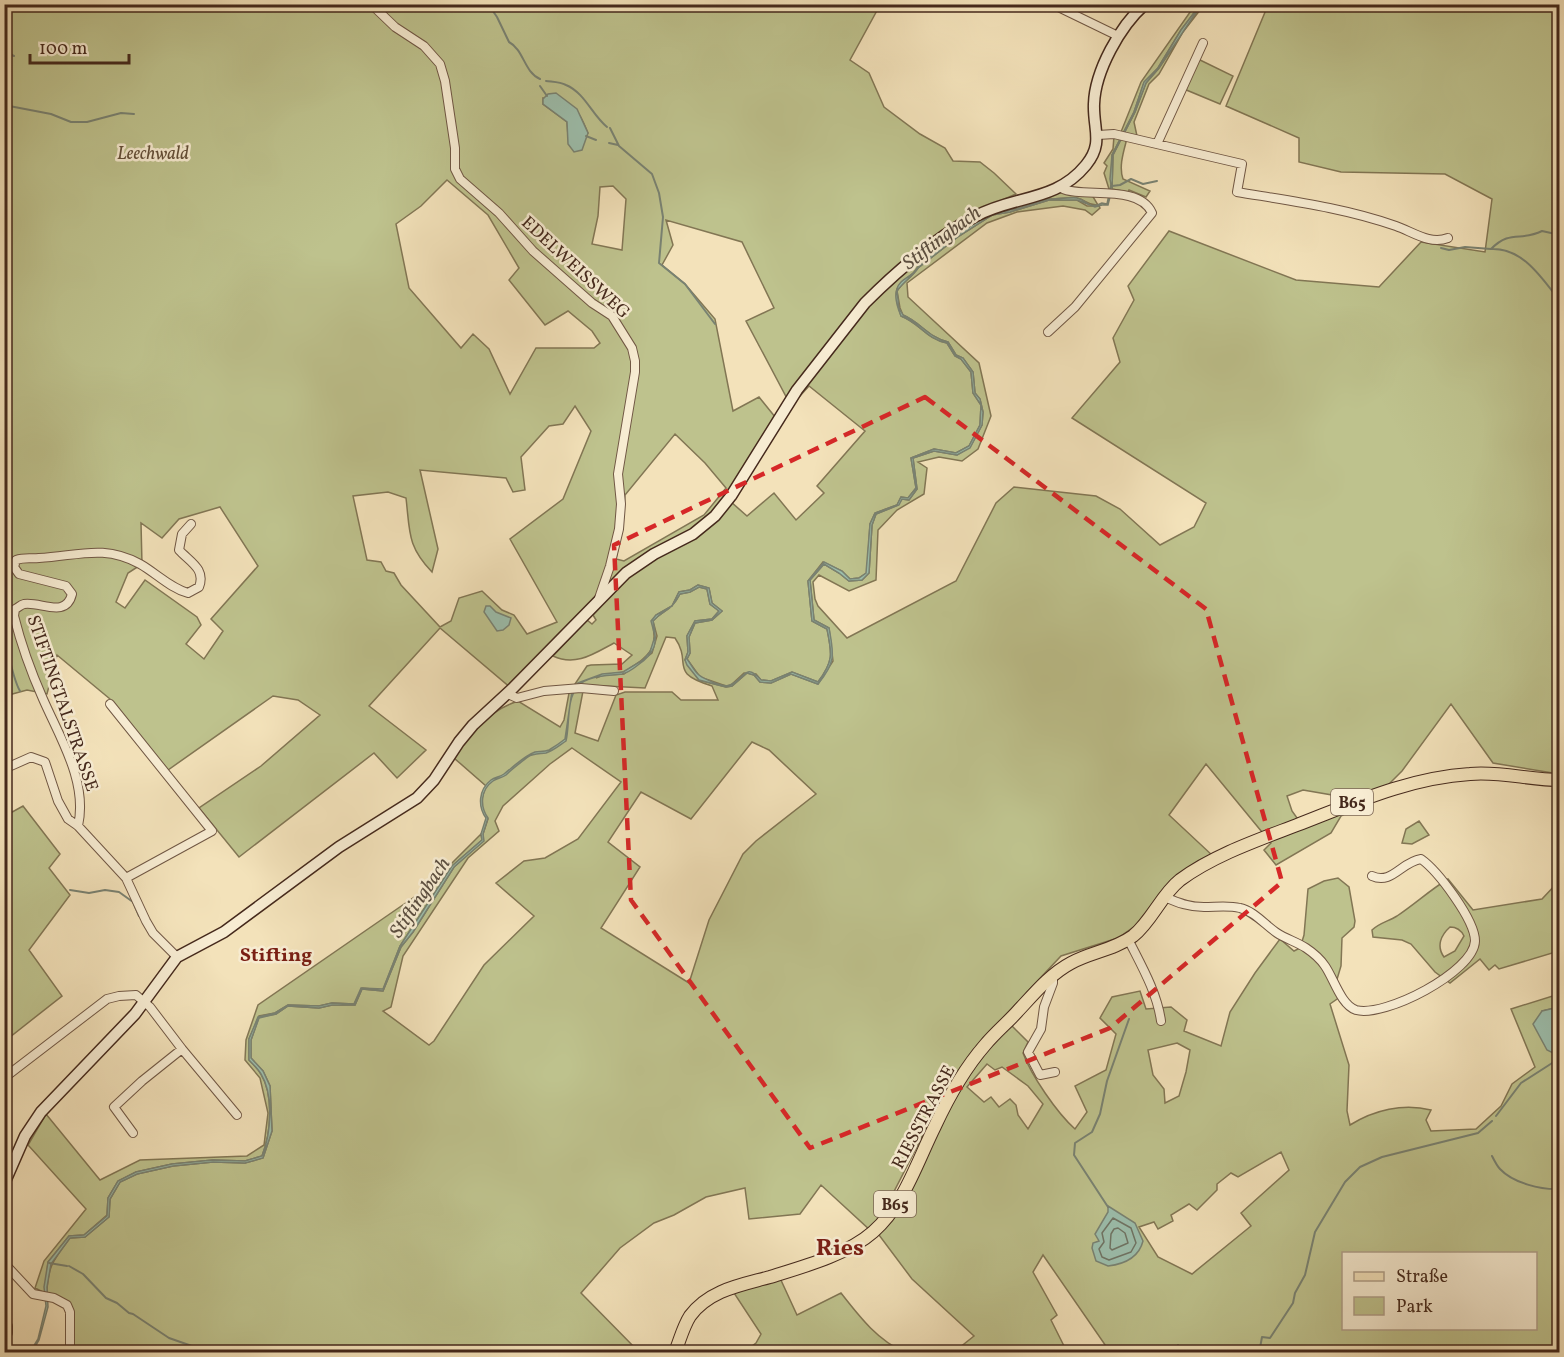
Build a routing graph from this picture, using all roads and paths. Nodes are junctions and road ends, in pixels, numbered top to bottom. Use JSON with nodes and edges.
{"nodes":[{"id":1,"x":371,"y":4,"type":"edge"},
{"id":2,"x":1052,"y":4,"type":"edge"},
{"id":3,"x":1145,"y":4,"type":"edge"},
{"id":4,"x":1118,"y":36,"type":"junction"},
{"id":5,"x":1203,"y":43,"type":"dead end"},
{"id":6,"x":1098,"y":135,"type":"junction"},
{"id":7,"x":1157,"y":144,"type":"junction"},
{"id":8,"x":1061,"y":188,"type":"junction"},
{"id":9,"x":1448,"y":238,"type":"dead end"},
{"id":10,"x":1048,"y":332,"type":"dead end"},
{"id":11,"x":191,"y":524,"type":"dead end"},
{"id":12,"x":598,"y":601,"type":"junction"},
{"id":13,"x":614,"y":691,"type":"dead end"},
{"id":14,"x":508,"y":693,"type":"junction"},
{"id":15,"x":110,"y":704,"type":"dead end"},
{"id":16,"x":4,"y":769,"type":"edge"},
{"id":17,"x":1560,"y":780,"type":"edge"},
{"id":18,"x":78,"y":826,"type":"junction"},
{"id":19,"x":1372,"y":876,"type":"dead end"},
{"id":20,"x":126,"y":878,"type":"junction"},
{"id":21,"x":1165,"y":897,"type":"junction"},
{"id":22,"x":1128,"y":939,"type":"junction"},
{"id":23,"x":177,"y":957,"type":"junction"},
{"id":24,"x":1053,"y":977,"type":"junction"},
{"id":25,"x":146,"y":1002,"type":"junction"},
{"id":26,"x":1161,"y":1021,"type":"dead end"},
{"id":27,"x":182,"y":1049,"type":"junction"},
{"id":28,"x":1055,"y":1072,"type":"dead end"},
{"id":29,"x":4,"y":1078,"type":"edge"},
{"id":30,"x":237,"y":1115,"type":"dead end"},
{"id":31,"x":133,"y":1133,"type":"dead end"},
{"id":32,"x":4,"y":1184,"type":"edge"},
{"id":33,"x":4,"y":1263,"type":"edge"},
{"id":34,"x":4,"y":1322,"type":"edge"},
{"id":35,"x":4,"y":1337,"type":"edge"},
{"id":36,"x":70,"y":1353,"type":"edge"},
{"id":37,"x":675,"y":1353,"type":"edge"}],
"edges":[{"from":1,"to":12,"type":"street","name":"EDELWEISSWEG"},
{"from":2,"to":4,"type":"street"},
{"from":3,"to":4,"type":"street"},
{"from":4,"to":6,"type":"street"},
{"from":5,"to":7,"type":"street"},
{"from":6,"to":7,"type":"street"},
{"from":6,"to":8,"type":"street"},
{"from":7,"to":9,"type":"street"},
{"from":8,"to":10,"type":"street"},
{"from":8,"to":12,"type":"street"},
{"from":11,"to":18,"type":"street","name":"STIFTINGTALSTRASSE"},
{"from":12,"to":14,"type":"street"},
{"from":13,"to":14,"type":"street"},
{"from":14,"to":23,"type":"street"},
{"from":15,"to":20,"type":"street"},
{"from":16,"to":18,"type":"street","name":"STIFTINGTALSTRASSE"},
{"from":17,"to":21,"type":"main road","name":"RIESSTRASSE","number":"B65"},
{"from":18,"to":20,"type":"street","name":"STIFTINGTALSTRASSE"},
{"from":19,"to":21,"type":"street"},
{"from":20,"to":23,"type":"street","name":"STIFTINGTALSTRASSE"},
{"from":21,"to":22,"type":"main road","name":"RIESSTRASSE","number":"B65"},
{"from":22,"to":24,"type":"main road","name":"RIESSTRASSE","number":"B65"},
{"from":22,"to":26,"type":"street"},
{"from":23,"to":25,"type":"street"},
{"from":24,"to":28,"type":"street"},
{"from":24,"to":37,"type":"main road","name":"RIESSTRASSE","number":"B65"},
{"from":25,"to":27,"type":"street"},
{"from":25,"to":29,"type":"street"},
{"from":25,"to":32,"type":"street"},
{"from":27,"to":30,"type":"street"},
{"from":27,"to":31,"type":"street"},
{"from":33,"to":36,"type":"street"},
{"from":34,"to":35,"type":"street"}]}
